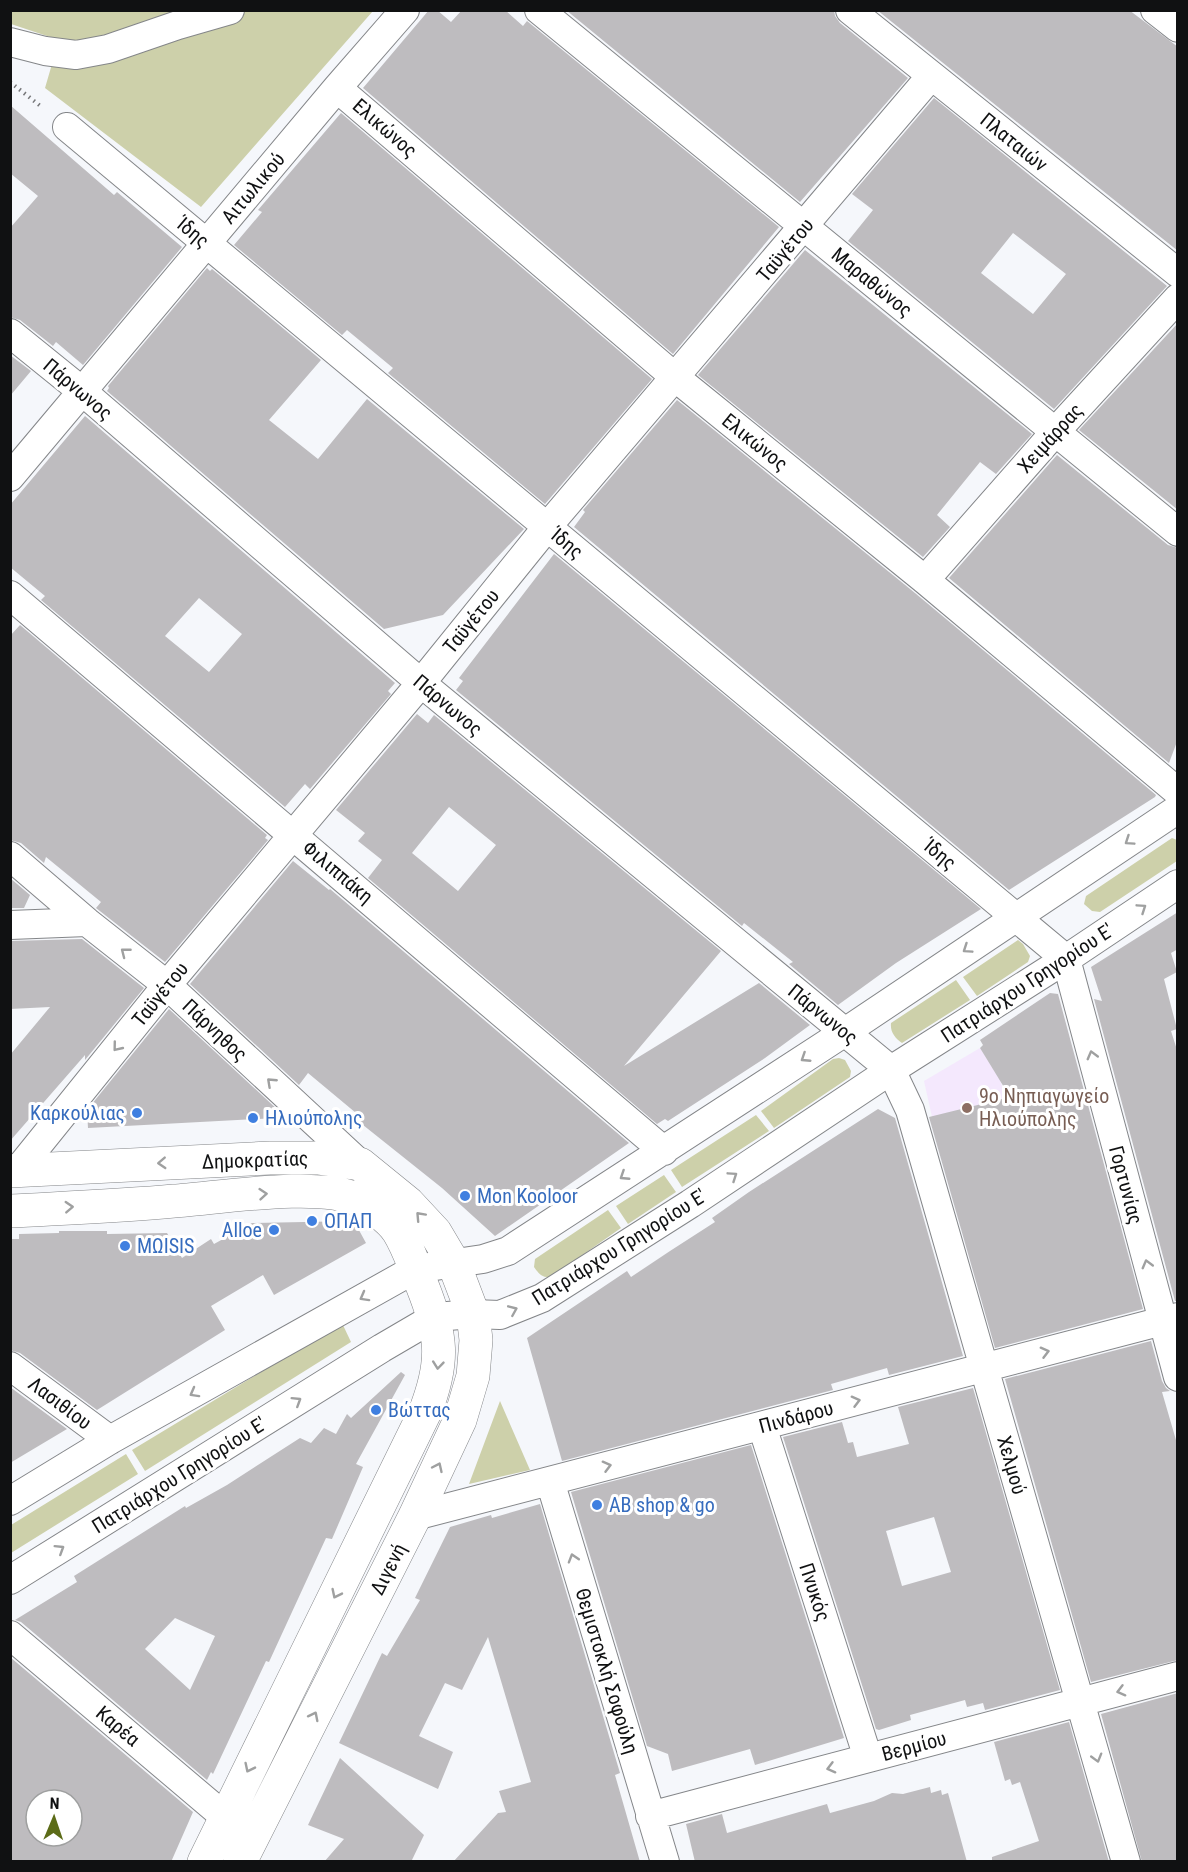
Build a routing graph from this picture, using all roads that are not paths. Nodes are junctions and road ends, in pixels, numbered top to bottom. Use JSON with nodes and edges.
{"nodes":[{"id":1,"x":230,"y":10,"type":"edge"},
{"id":2,"x":405,"y":10,"type":"edge"},
{"id":3,"x":539,"y":10,"type":"edge"},
{"id":4,"x":850,"y":10,"type":"edge"},
{"id":5,"x":1155,"y":10,"type":"edge"},
{"id":6,"x":1178,"y":28,"type":"edge"},
{"id":7,"x":10,"y":42,"type":"edge"},
{"id":8,"x":931,"y":76,"type":"junction"},
{"id":9,"x":337,"y":87,"type":"junction"},
{"id":10,"x":67,"y":127,"type":"road end"},
{"id":11,"x":805,"y":227,"type":"junction"},
{"id":12,"x":207,"y":243,"type":"junction"},
{"id":13,"x":1178,"y":273,"type":"edge"},
{"id":14,"x":1178,"y":298,"type":"edge"},
{"id":15,"x":10,"y":333,"type":"edge"},
{"id":16,"x":676,"y":378,"type":"junction"},
{"id":17,"x":83,"y":392,"type":"junction"},
{"id":18,"x":1054,"y":432,"type":"junction"},
{"id":19,"x":10,"y":477,"type":"edge"},
{"id":20,"x":548,"y":527,"type":"junction"},
{"id":21,"x":1178,"y":532,"type":"edge"},
{"id":22,"x":925,"y":580,"type":"junction"},
{"id":23,"x":10,"y":594,"type":"edge"},
{"id":24,"x":421,"y":683,"type":"junction"},
{"id":25,"x":1178,"y":792,"type":"edge"},
{"id":26,"x":1178,"y":809,"type":"edge"},
{"id":27,"x":294,"y":835,"type":"junction"},
{"id":28,"x":10,"y":856,"type":"edge"},
{"id":29,"x":1178,"y":884,"type":"edge"},
{"id":30,"x":1015,"y":917,"type":"junction"},
{"id":31,"x":87,"y":922,"type":"junction"},
{"id":32,"x":10,"y":925,"type":"edge"},
{"id":33,"x":1066,"y":959,"type":"junction"},
{"id":34,"x":167,"y":986,"type":"junction"},
{"id":35,"x":845,"y":1032,"type":"junction"},
{"id":36,"x":891,"y":1070,"type":"junction"},
{"id":37,"x":664,"y":1151,"type":"junction"},
{"id":38,"x":360,"y":1164,"type":"junction"},
{"id":39,"x":14,"y":1171,"type":"edge"},
{"id":40,"x":10,"y":1211,"type":"edge"},
{"id":41,"x":454,"y":1264,"type":"junction"},
{"id":42,"x":415,"y":1269,"type":"junction"},
{"id":43,"x":473,"y":1314,"type":"junction"},
{"id":44,"x":435,"y":1317,"type":"junction"},
{"id":45,"x":1170,"y":1319,"type":"edge"},
{"id":46,"x":10,"y":1366,"type":"edge"},
{"id":47,"x":983,"y":1368,"type":"junction"},
{"id":48,"x":1178,"y":1377,"type":"edge"},
{"id":49,"x":762,"y":1426,"type":"junction"},
{"id":50,"x":110,"y":1440,"type":"junction"},
{"id":51,"x":550,"y":1481,"type":"junction"},
{"id":52,"x":10,"y":1501,"type":"edge"},
{"id":53,"x":415,"y":1516,"type":"junction"},
{"id":54,"x":10,"y":1580,"type":"edge"},
{"id":55,"x":10,"y":1635,"type":"edge"},
{"id":56,"x":1178,"y":1677,"type":"edge"},
{"id":57,"x":1081,"y":1702,"type":"junction"},
{"id":58,"x":868,"y":1758,"type":"junction"},
{"id":59,"x":650,"y":1816,"type":"junction"},
{"id":60,"x":225,"y":1817,"type":"junction"},
{"id":61,"x":204,"y":1862,"type":"edge"},
{"id":62,"x":240,"y":1862,"type":"edge"},
{"id":63,"x":665,"y":1862,"type":"edge"},
{"id":64,"x":1126,"y":1862,"type":"edge"}],
"edges":[{"from":1,"to":7,"type":"street"},
{"from":2,"to":9,"type":"street","name":"Αιτωλικού"},
{"from":3,"to":11,"type":"street","name":"Μαραθώνος"},
{"from":4,"to":8,"type":"street","name":"Πλαταιών"},
{"from":5,"to":6,"type":"street"},
{"from":8,"to":11,"type":"street","name":"Ταϋγέτου"},
{"from":8,"to":13,"type":"street","name":"Πλαταιών"},
{"from":9,"to":12,"type":"street","name":"Αιτωλικού"},
{"from":9,"to":16,"type":"street","name":"Ελικώνος"},
{"from":10,"to":12,"type":"street","name":"Ίδης"},
{"from":11,"to":16,"type":"street","name":"Ταϋγέτου"},
{"from":11,"to":18,"type":"street","name":"Μαραθώνος"},
{"from":12,"to":17,"type":"street","name":"Αιτωλικού"},
{"from":12,"to":20,"type":"street","name":"Ίδης"},
{"from":14,"to":18,"type":"street","name":"Χειμάρρας"},
{"from":15,"to":17,"type":"street","name":"Πάρνωνος"},
{"from":16,"to":20,"type":"street","name":"Ταϋγέτου"},
{"from":16,"to":22,"type":"street","name":"Ελικώνος"},
{"from":17,"to":19,"type":"street","name":"Αιτωλικού"},
{"from":17,"to":24,"type":"street","name":"Πάρνωνος"},
{"from":18,"to":21,"type":"street","name":"Μαραθώνος"},
{"from":18,"to":22,"type":"street","name":"Χειμάρρας"},
{"from":20,"to":24,"type":"street","name":"Ταϋγέτου"},
{"from":20,"to":30,"type":"street","name":"Ίδης"},
{"from":22,"to":25,"type":"street","name":"Ελικώνος"},
{"from":23,"to":27,"type":"street","name":"Φιλιππάκη"},
{"from":24,"to":27,"type":"street","name":"Ταϋγέτου"},
{"from":24,"to":35,"type":"street","name":"Πάρνωνος"},
{"from":26,"to":30,"type":"street","one_way":true},
{"from":27,"to":34,"type":"street","name":"Ταϋγέτου"},
{"from":27,"to":37,"type":"street","name":"Φιλιππάκη"},
{"from":28,"to":31,"type":"street","name":"Πάρνηθος"},
{"from":33,"to":29,"type":"street","name":"Πατριάρχου Γρηγορίου Ε'","one_way":true},
{"from":30,"to":33,"type":"street","name":"Ίδης"},
{"from":30,"to":35,"type":"street","one_way":true},
{"from":31,"to":32,"type":"street"},
{"from":34,"to":31,"type":"street","name":"Πάρνηθος","one_way":true},
{"from":33,"to":36,"type":"street","name":"Πατριάρχου Γρηγορίου Ε'"},
{"from":45,"to":33,"type":"street","name":"Γορτυνίας","one_way":true},
{"from":38,"to":34,"type":"street","name":"Πάρνηθος","one_way":true},
{"from":34,"to":39,"type":"street","name":"Ταϋγέτου","one_way":true},
{"from":35,"to":36,"type":"street","name":"Πάρνωνος"},
{"from":35,"to":37,"type":"street","one_way":true},
{"from":43,"to":36,"type":"street","name":"Πατριάρχου Γρηγορίου Ε'","one_way":true},
{"from":36,"to":47,"type":"street","name":"Χελμού"},
{"from":37,"to":41,"type":"street","one_way":true},
{"from":38,"to":39,"type":"street","name":"Δημοκρατίας","one_way":true},
{"from":41,"to":38,"type":"street","one_way":true},
{"from":40,"to":42,"type":"street","name":"Δημοκρατίας","one_way":true},
{"from":41,"to":42,"type":"street"},
{"from":41,"to":43,"type":"street","name":"Διγενή"},
{"from":42,"to":44,"type":"street","name":"Διγενή"},
{"from":42,"to":50,"type":"street","one_way":true},
{"from":43,"to":44,"type":"street","name":"Πατριάρχου Γρηγορίου Ε'"},
{"from":53,"to":43,"type":"street","name":"Διγενή","one_way":true},
{"from":54,"to":44,"type":"street","name":"Πατριάρχου Γρηγορίου Ε'","one_way":true},
{"from":44,"to":60,"type":"street","name":"Διγενή","one_way":true},
{"from":47,"to":45,"type":"street","name":"Πινδάρου","one_way":true},
{"from":45,"to":48,"type":"street","name":"Γορτυνίας"},
{"from":46,"to":50,"type":"street","name":"Λασιθίου"},
{"from":49,"to":47,"type":"street","name":"Πινδάρου","one_way":true},
{"from":47,"to":57,"type":"street","name":"Χελμού"},
{"from":51,"to":49,"type":"street","name":"Πινδάρου","one_way":true},
{"from":49,"to":58,"type":"street","name":"Πνυκός"},
{"from":50,"to":52,"type":"street"},
{"from":51,"to":53,"type":"street","name":"Πινδάρου"},
{"from":59,"to":51,"type":"street","name":"Θεμιστοκλή Σοφούλη","one_way":true},
{"from":62,"to":53,"type":"street","name":"Διγενή","one_way":true},
{"from":55,"to":60,"type":"street","name":"Καρέα"},
{"from":56,"to":57,"type":"street","name":"Βερμίου","one_way":true},
{"from":57,"to":58,"type":"street","name":"Βερμίου"},
{"from":57,"to":64,"type":"street","name":"Χελμού","one_way":true},
{"from":58,"to":59,"type":"street","name":"Βερμίου","one_way":true},
{"from":59,"to":63,"type":"street","name":"Θεμιστοκλή Σοφούλη"},
{"from":60,"to":61,"type":"street","name":"Διγενή"}]}
